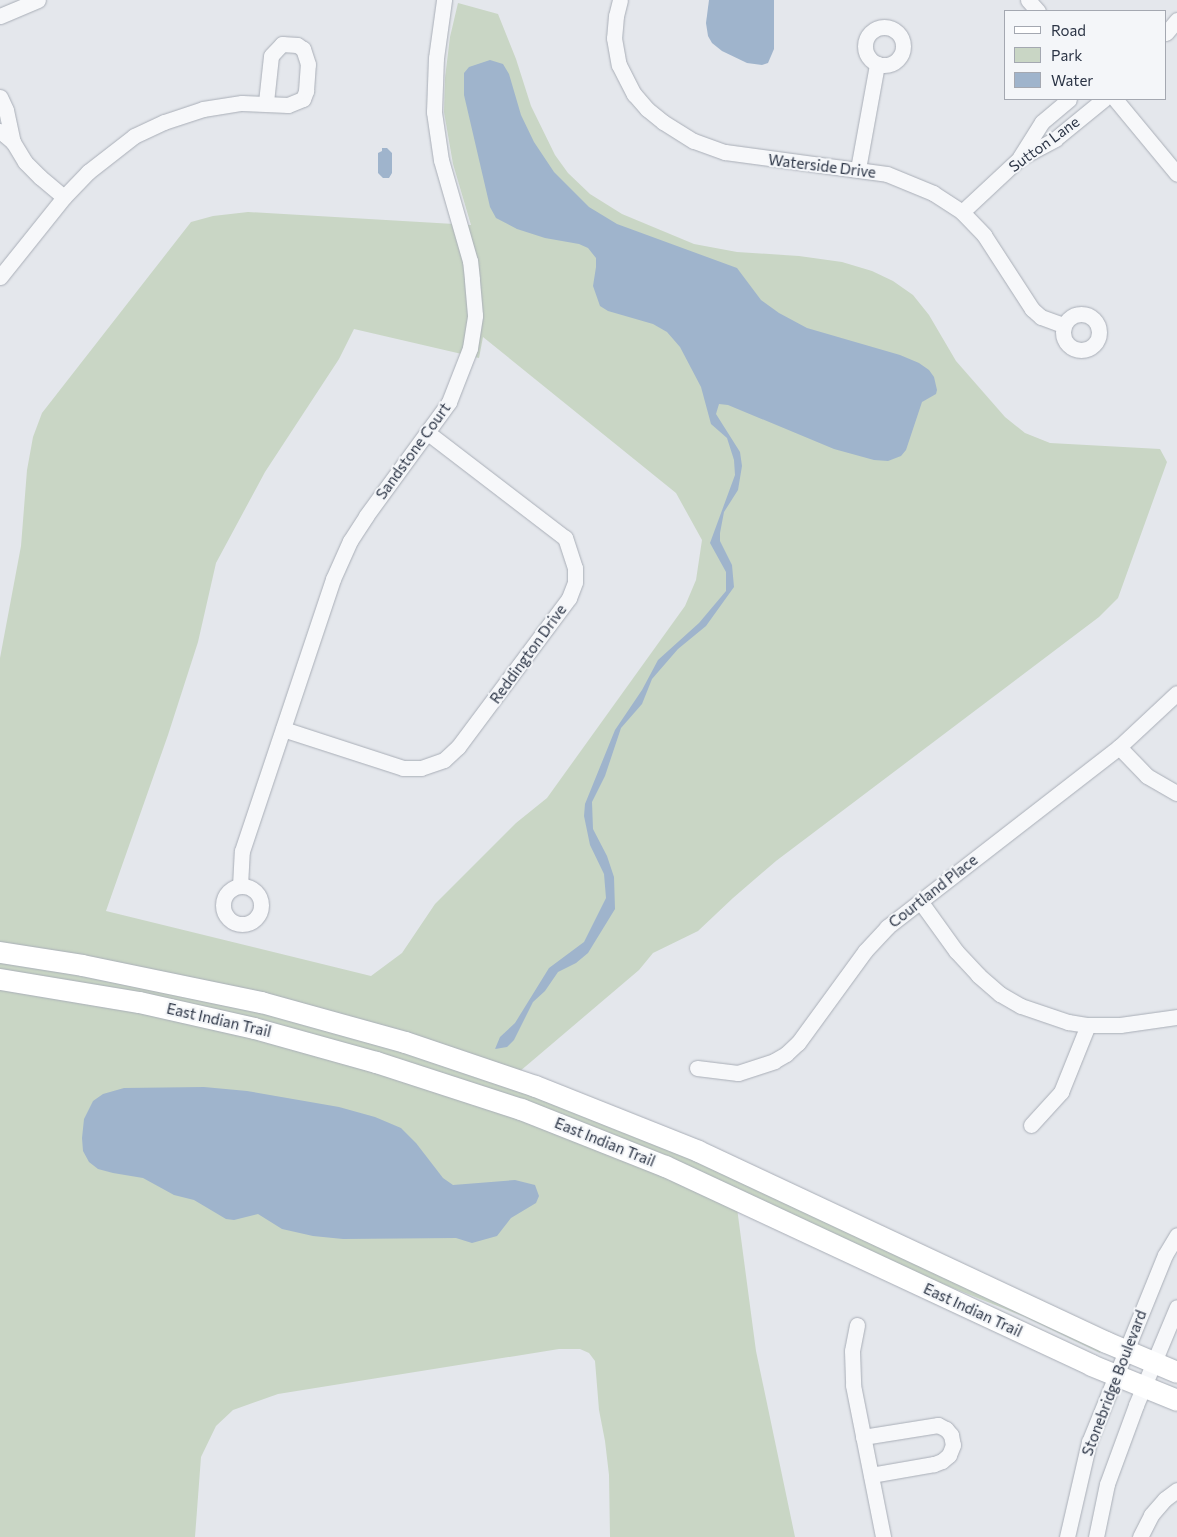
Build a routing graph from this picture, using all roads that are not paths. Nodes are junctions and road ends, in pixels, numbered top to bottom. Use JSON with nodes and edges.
{"nodes":[{"id":1,"x":38,"y":0,"type":"edge"},
{"id":2,"x":444,"y":0,"type":"edge"},
{"id":3,"x":620,"y":0,"type":"edge"},
{"id":4,"x":1028,"y":0,"type":"edge"},
{"id":5,"x":1037,"y":10,"type":"edge"},
{"id":6,"x":0,"y":16,"type":"edge"},
{"id":7,"x":877,"y":64,"type":"dead end"},
{"id":8,"x":0,"y":98,"type":"edge"},
{"id":9,"x":1068,"y":100,"type":"edge"},
{"id":10,"x":1103,"y":100,"type":"edge"},
{"id":11,"x":1116,"y":100,"type":"edge"},
{"id":12,"x":266,"y":102,"type":"dead end"},
{"id":13,"x":0,"y":131,"type":"edge"},
{"id":14,"x":13,"y":142,"type":"junction"},
{"id":15,"x":1020,"y":158,"type":"junction"},
{"id":16,"x":858,"y":169,"type":"junction"},
{"id":17,"x":1177,"y":174,"type":"edge"},
{"id":18,"x":64,"y":197,"type":"junction"},
{"id":19,"x":962,"y":212,"type":"junction"},
{"id":20,"x":0,"y":277,"type":"edge"},
{"id":21,"x":1063,"y":325,"type":"dead end"},
{"id":22,"x":428,"y":432,"type":"junction"},
{"id":23,"x":1177,"y":693,"type":"edge"},
{"id":24,"x":283,"y":729,"type":"junction"},
{"id":25,"x":1118,"y":746,"type":"junction"},
{"id":26,"x":1177,"y":794,"type":"edge"},
{"id":27,"x":240,"y":886,"type":"dead end"},
{"id":28,"x":920,"y":901,"type":"junction"},
{"id":29,"x":0,"y":952,"type":"edge"},
{"id":30,"x":0,"y":978,"type":"edge"},
{"id":31,"x":1177,"y":1017,"type":"edge"},
{"id":32,"x":1088,"y":1025,"type":"junction"},
{"id":33,"x":697,"y":1068,"type":"dead end"},
{"id":34,"x":1031,"y":1125,"type":"dead end"},
{"id":35,"x":1177,"y":1235,"type":"edge"},
{"id":36,"x":1177,"y":1307,"type":"edge"},
{"id":37,"x":857,"y":1325,"type":"dead end"},
{"id":38,"x":1126,"y":1352,"type":"junction"},
{"id":39,"x":1153,"y":1362,"type":"junction"},
{"id":40,"x":1177,"y":1372,"type":"edge"},
{"id":41,"x":1117,"y":1376,"type":"junction"},
{"id":42,"x":1143,"y":1388,"type":"junction"},
{"id":43,"x":1177,"y":1400,"type":"edge"},
{"id":44,"x":863,"y":1438,"type":"junction"},
{"id":45,"x":871,"y":1475,"type":"junction"},
{"id":46,"x":1177,"y":1490,"type":"edge"},
{"id":47,"x":883,"y":1537,"type":"edge"},
{"id":48,"x":1067,"y":1537,"type":"edge"},
{"id":49,"x":1096,"y":1537,"type":"edge"},
{"id":50,"x":1140,"y":1537,"type":"edge"}],
"edges":[{"from":1,"to":6,"type":"street"},
{"from":2,"to":22,"type":"street","name":"Sandstone Court"},
{"from":3,"to":16,"type":"street","name":"Waterside Drive"},
{"from":4,"to":5,"type":"street"},
{"from":7,"to":16,"type":"street"},
{"from":8,"to":14,"type":"street"},
{"from":9,"to":15,"type":"street"},
{"from":10,"to":15,"type":"street","name":"Sutton Lane"},
{"from":11,"to":17,"type":"street"},
{"from":12,"to":18,"type":"street"},
{"from":13,"to":14,"type":"street"},
{"from":14,"to":18,"type":"street"},
{"from":15,"to":19,"type":"street","name":"Sutton Lane"},
{"from":16,"to":19,"type":"street","name":"Waterside Drive"},
{"from":18,"to":20,"type":"street"},
{"from":19,"to":21,"type":"street","name":"Waterside Drive"},
{"from":22,"to":24,"type":"street","name":"Sandstone Court"},
{"from":22,"to":24,"type":"street","name":"Reddington Drive"},
{"from":23,"to":25,"type":"street","name":"Courtland Place"},
{"from":24,"to":27,"type":"street","name":"Sandstone Court"},
{"from":25,"to":26,"type":"street"},
{"from":25,"to":28,"type":"street","name":"Courtland Place"},
{"from":28,"to":32,"type":"street"},
{"from":28,"to":33,"type":"street","name":"Courtland Place"},
{"from":29,"to":38,"type":"main road","name":"East Indian Trail"},
{"from":30,"to":41,"type":"main road","name":"East Indian Trail"},
{"from":31,"to":32,"type":"street"},
{"from":32,"to":34,"type":"street"},
{"from":35,"to":38,"type":"street","name":"Stonebridge Boulevard"},
{"from":36,"to":39,"type":"street","name":"Stonebridge Boulevard"},
{"from":37,"to":44,"type":"street"},
{"from":38,"to":39,"type":"main road","name":"East Indian Trail"},
{"from":38,"to":41,"type":"street","name":"Stonebridge Boulevard"},
{"from":39,"to":40,"type":"main road","name":"East Indian Trail"},
{"from":39,"to":42,"type":"street","name":"Stonebridge Boulevard"},
{"from":41,"to":42,"type":"main road","name":"East Indian Trail"},
{"from":41,"to":48,"type":"street","name":"Stonebridge Boulevard"},
{"from":42,"to":43,"type":"main road","name":"East Indian Trail"},
{"from":42,"to":49,"type":"street","name":"Stonebridge Boulevard"},
{"from":44,"to":45,"type":"street"},
{"from":44,"to":45,"type":"street"},
{"from":45,"to":47,"type":"street"},
{"from":46,"to":50,"type":"street"}]}
